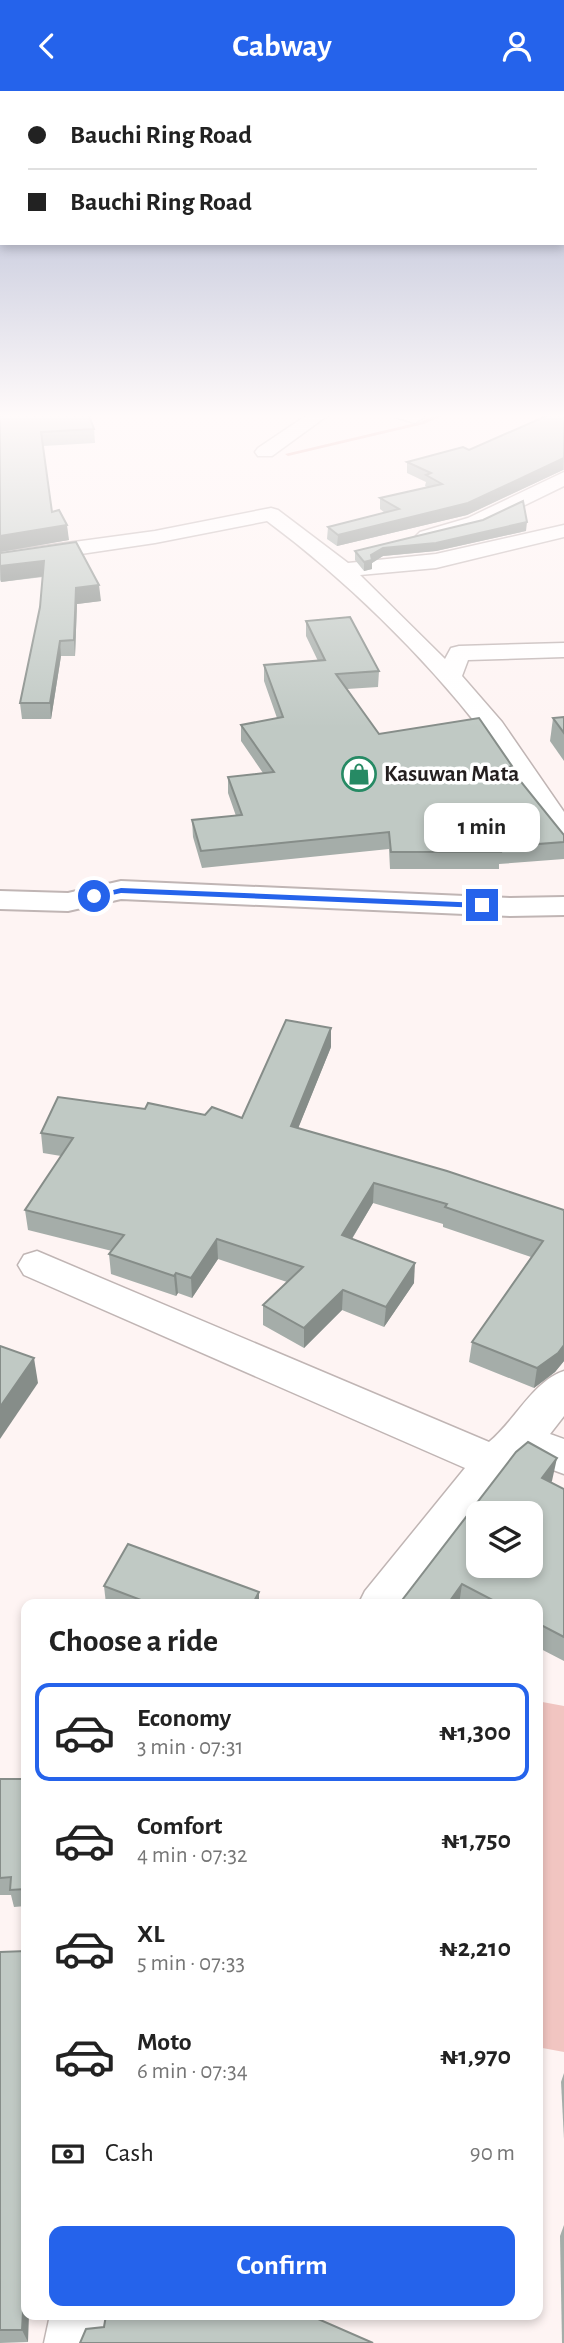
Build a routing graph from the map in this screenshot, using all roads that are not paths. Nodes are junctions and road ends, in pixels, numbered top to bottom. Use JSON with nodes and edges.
{"nodes":[{"id":1,"x":250,"y":518,"type":"edge"},
{"id":2,"x":276,"y":518,"type":"edge"},
{"id":3,"x":483,"y":518,"type":"edge"},
{"id":4,"x":564,"y":531,"type":"edge"},
{"id":5,"x":409,"y":540,"type":"edge"},
{"id":6,"x":383,"y":546,"type":"edge"},
{"id":7,"x":0,"y":559,"type":"edge"},
{"id":8,"x":338,"y":564,"type":"junction"},
{"id":9,"x":564,"y":650,"type":"edge"},
{"id":10,"x":449,"y":677,"type":"junction"},
{"id":11,"x":564,"y":781,"type":"edge"},
{"id":12,"x":531,"y":785,"type":"junction"},
{"id":13,"x":564,"y":832,"type":"edge"},
{"id":14,"x":0,"y":900,"type":"edge"},
{"id":15,"x":564,"y":906,"type":"edge"},
{"id":16,"x":37,"y":1265,"type":"dead end"},
{"id":17,"x":564,"y":1387,"type":"edge"},
{"id":18,"x":508,"y":1451,"type":"junction"},
{"id":19,"x":564,"y":1457,"type":"edge"},
{"id":20,"x":386,"y":1599,"type":"edge"},
{"id":21,"x":80,"y":2320,"type":"edge"},
{"id":22,"x":75,"y":2343,"type":"edge"}],
"edges":[{"from":1,"to":7,"type":"street"},
{"from":2,"to":8,"type":"street"},
{"from":3,"to":5,"type":"street"},
{"from":4,"to":8,"type":"street"},
{"from":6,"to":8,"type":"street"},
{"from":8,"to":10,"type":"street"},
{"from":9,"to":10,"type":"street"},
{"from":10,"to":12,"type":"street"},
{"from":11,"to":12,"type":"street"},
{"from":12,"to":13,"type":"street"},
{"from":14,"to":15,"type":"main road"},
{"from":16,"to":18,"type":"street"},
{"from":17,"to":18,"type":"street"},
{"from":18,"to":19,"type":"street"},
{"from":18,"to":20,"type":"street"},
{"from":21,"to":22,"type":"street"}]}
